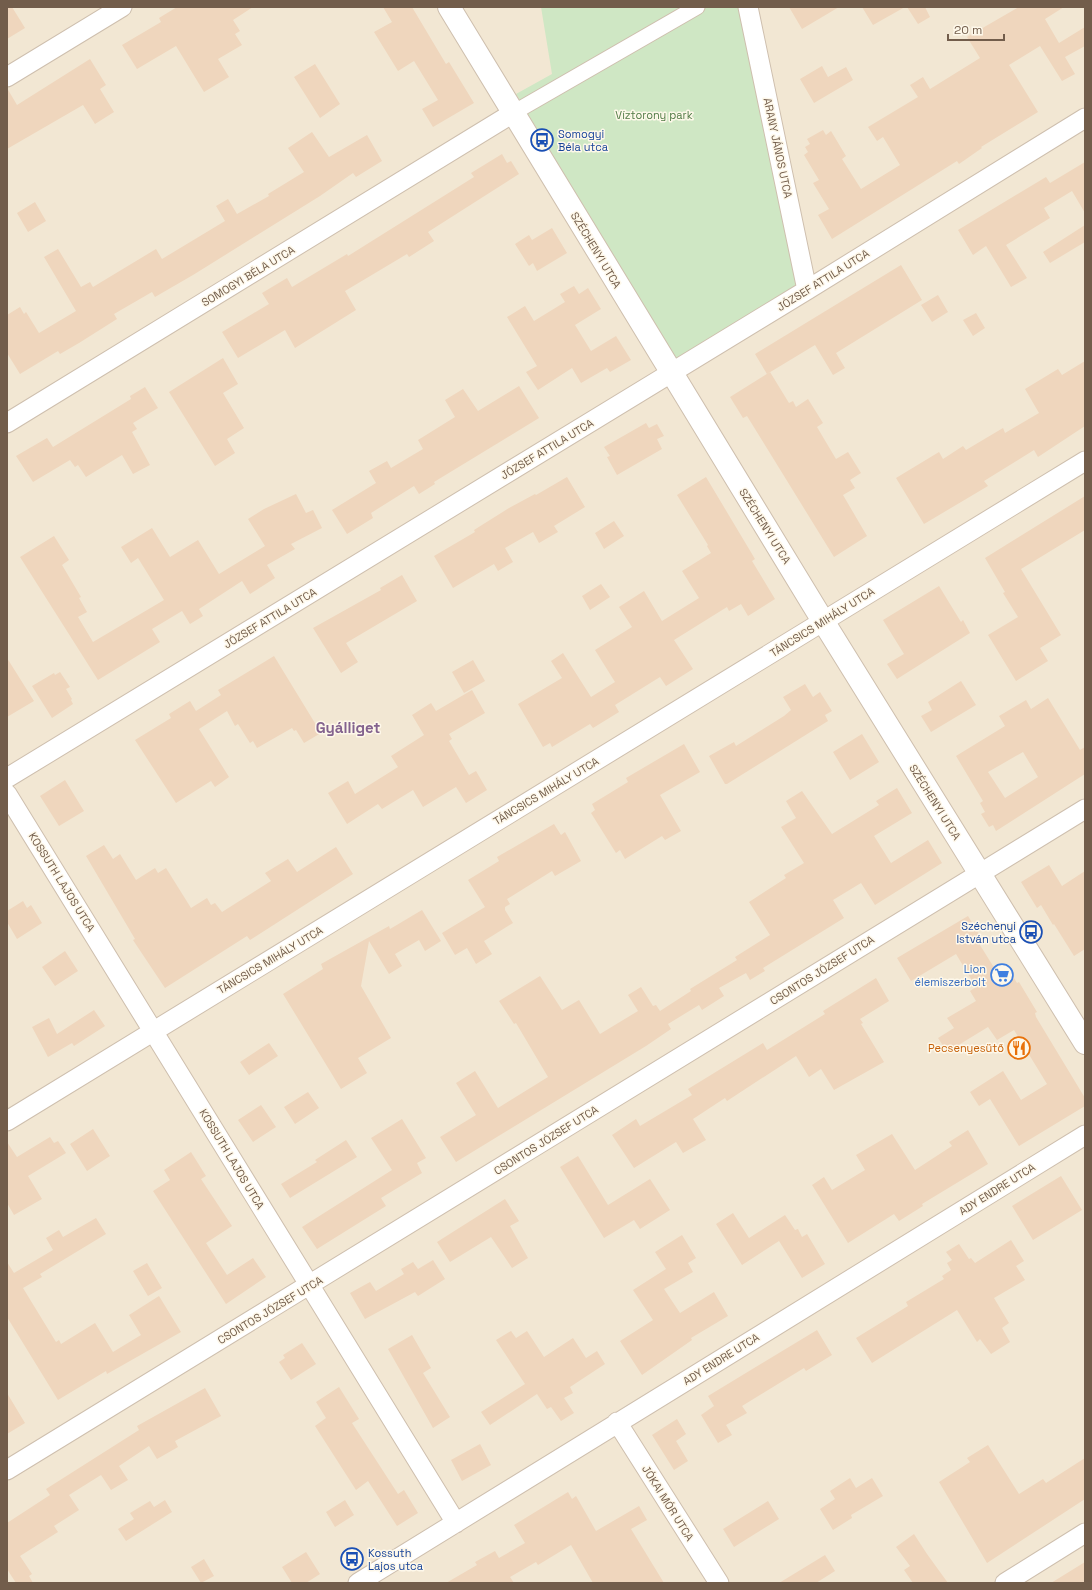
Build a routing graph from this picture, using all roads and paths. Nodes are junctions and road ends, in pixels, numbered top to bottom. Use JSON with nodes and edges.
{"nodes":[{"id":1,"x":122,"y":7,"type":"edge"},
{"id":2,"x":449,"y":7,"type":"edge"},
{"id":3,"x":697,"y":7,"type":"edge"},
{"id":4,"x":748,"y":7,"type":"edge"},
{"id":5,"x":7,"y":77,"type":"edge"},
{"id":6,"x":513,"y":114,"type":"junction"},
{"id":7,"x":1085,"y":118,"type":"edge"},
{"id":8,"x":807,"y":290,"type":"junction"},
{"id":9,"x":671,"y":373,"type":"junction"},
{"id":10,"x":7,"y":423,"type":"edge"},
{"id":11,"x":1085,"y":460,"type":"edge"},
{"id":12,"x":824,"y":621,"type":"junction"},
{"id":13,"x":7,"y":778,"type":"edge"},
{"id":14,"x":7,"y":794,"type":"edge"},
{"id":15,"x":1085,"y":809,"type":"edge"},
{"id":16,"x":980,"y":874,"type":"junction"},
{"id":17,"x":155,"y":1031,"type":"junction"},
{"id":18,"x":1085,"y":1043,"type":"edge"},
{"id":19,"x":7,"y":1121,"type":"edge"},
{"id":20,"x":1085,"y":1135,"type":"edge"},
{"id":21,"x":308,"y":1286,"type":"junction"},
{"id":22,"x":617,"y":1422,"type":"junction"},
{"id":23,"x":7,"y":1470,"type":"edge"},
{"id":24,"x":456,"y":1523,"type":"junction"},
{"id":25,"x":1085,"y":1533,"type":"edge"},
{"id":26,"x":358,"y":1583,"type":"edge"},
{"id":27,"x":719,"y":1583,"type":"edge"},
{"id":28,"x":1005,"y":1583,"type":"edge"}],
"edges":[{"from":1,"to":5,"type":"street"},
{"from":2,"to":6,"type":"street","name":"SZÉCHENYI UTCA"},
{"from":3,"to":6,"type":"street","name":"SOMOGYI BÉLA UTCA"},
{"from":4,"to":8,"type":"street","name":"ARANY JÁNOS UTCA"},
{"from":6,"to":9,"type":"street","name":"SZÉCHENYI UTCA"},
{"from":6,"to":10,"type":"street","name":"SOMOGYI BÉLA UTCA"},
{"from":7,"to":8,"type":"street","name":"JÓZSEF ATTILA UTCA"},
{"from":8,"to":9,"type":"street","name":"JÓZSEF ATTILA UTCA"},
{"from":9,"to":12,"type":"street","name":"SZÉCHENYI UTCA"},
{"from":9,"to":13,"type":"street","name":"JÓZSEF ATTILA UTCA"},
{"from":11,"to":12,"type":"street","name":"TÁNCSICS MIHÁLY UTCA"},
{"from":12,"to":16,"type":"street","name":"SZÉCHENYI UTCA"},
{"from":12,"to":17,"type":"street","name":"TÁNCSICS MIHÁLY UTCA"},
{"from":14,"to":17,"type":"street","name":"KOSSUTH LAJOS UTCA"},
{"from":15,"to":16,"type":"street","name":"CSONTOS JÓZSEF UTCA"},
{"from":16,"to":18,"type":"street","name":"SZÉCHENYI UTCA"},
{"from":16,"to":21,"type":"street","name":"CSONTOS JÓZSEF UTCA"},
{"from":17,"to":19,"type":"street","name":"TÁNCSICS MIHÁLY UTCA"},
{"from":17,"to":21,"type":"street","name":"KOSSUTH LAJOS UTCA"},
{"from":20,"to":22,"type":"street","name":"ADY ENDRE UTCA"},
{"from":21,"to":23,"type":"street","name":"CSONTOS JÓZSEF UTCA"},
{"from":21,"to":24,"type":"street","name":"KOSSUTH LAJOS UTCA"},
{"from":22,"to":24,"type":"street","name":"ADY ENDRE UTCA"},
{"from":22,"to":27,"type":"street","name":"JÓKAI MÓR UTCA"},
{"from":24,"to":26,"type":"street","name":"ADY ENDRE UTCA"},
{"from":25,"to":28,"type":"street"}]}
